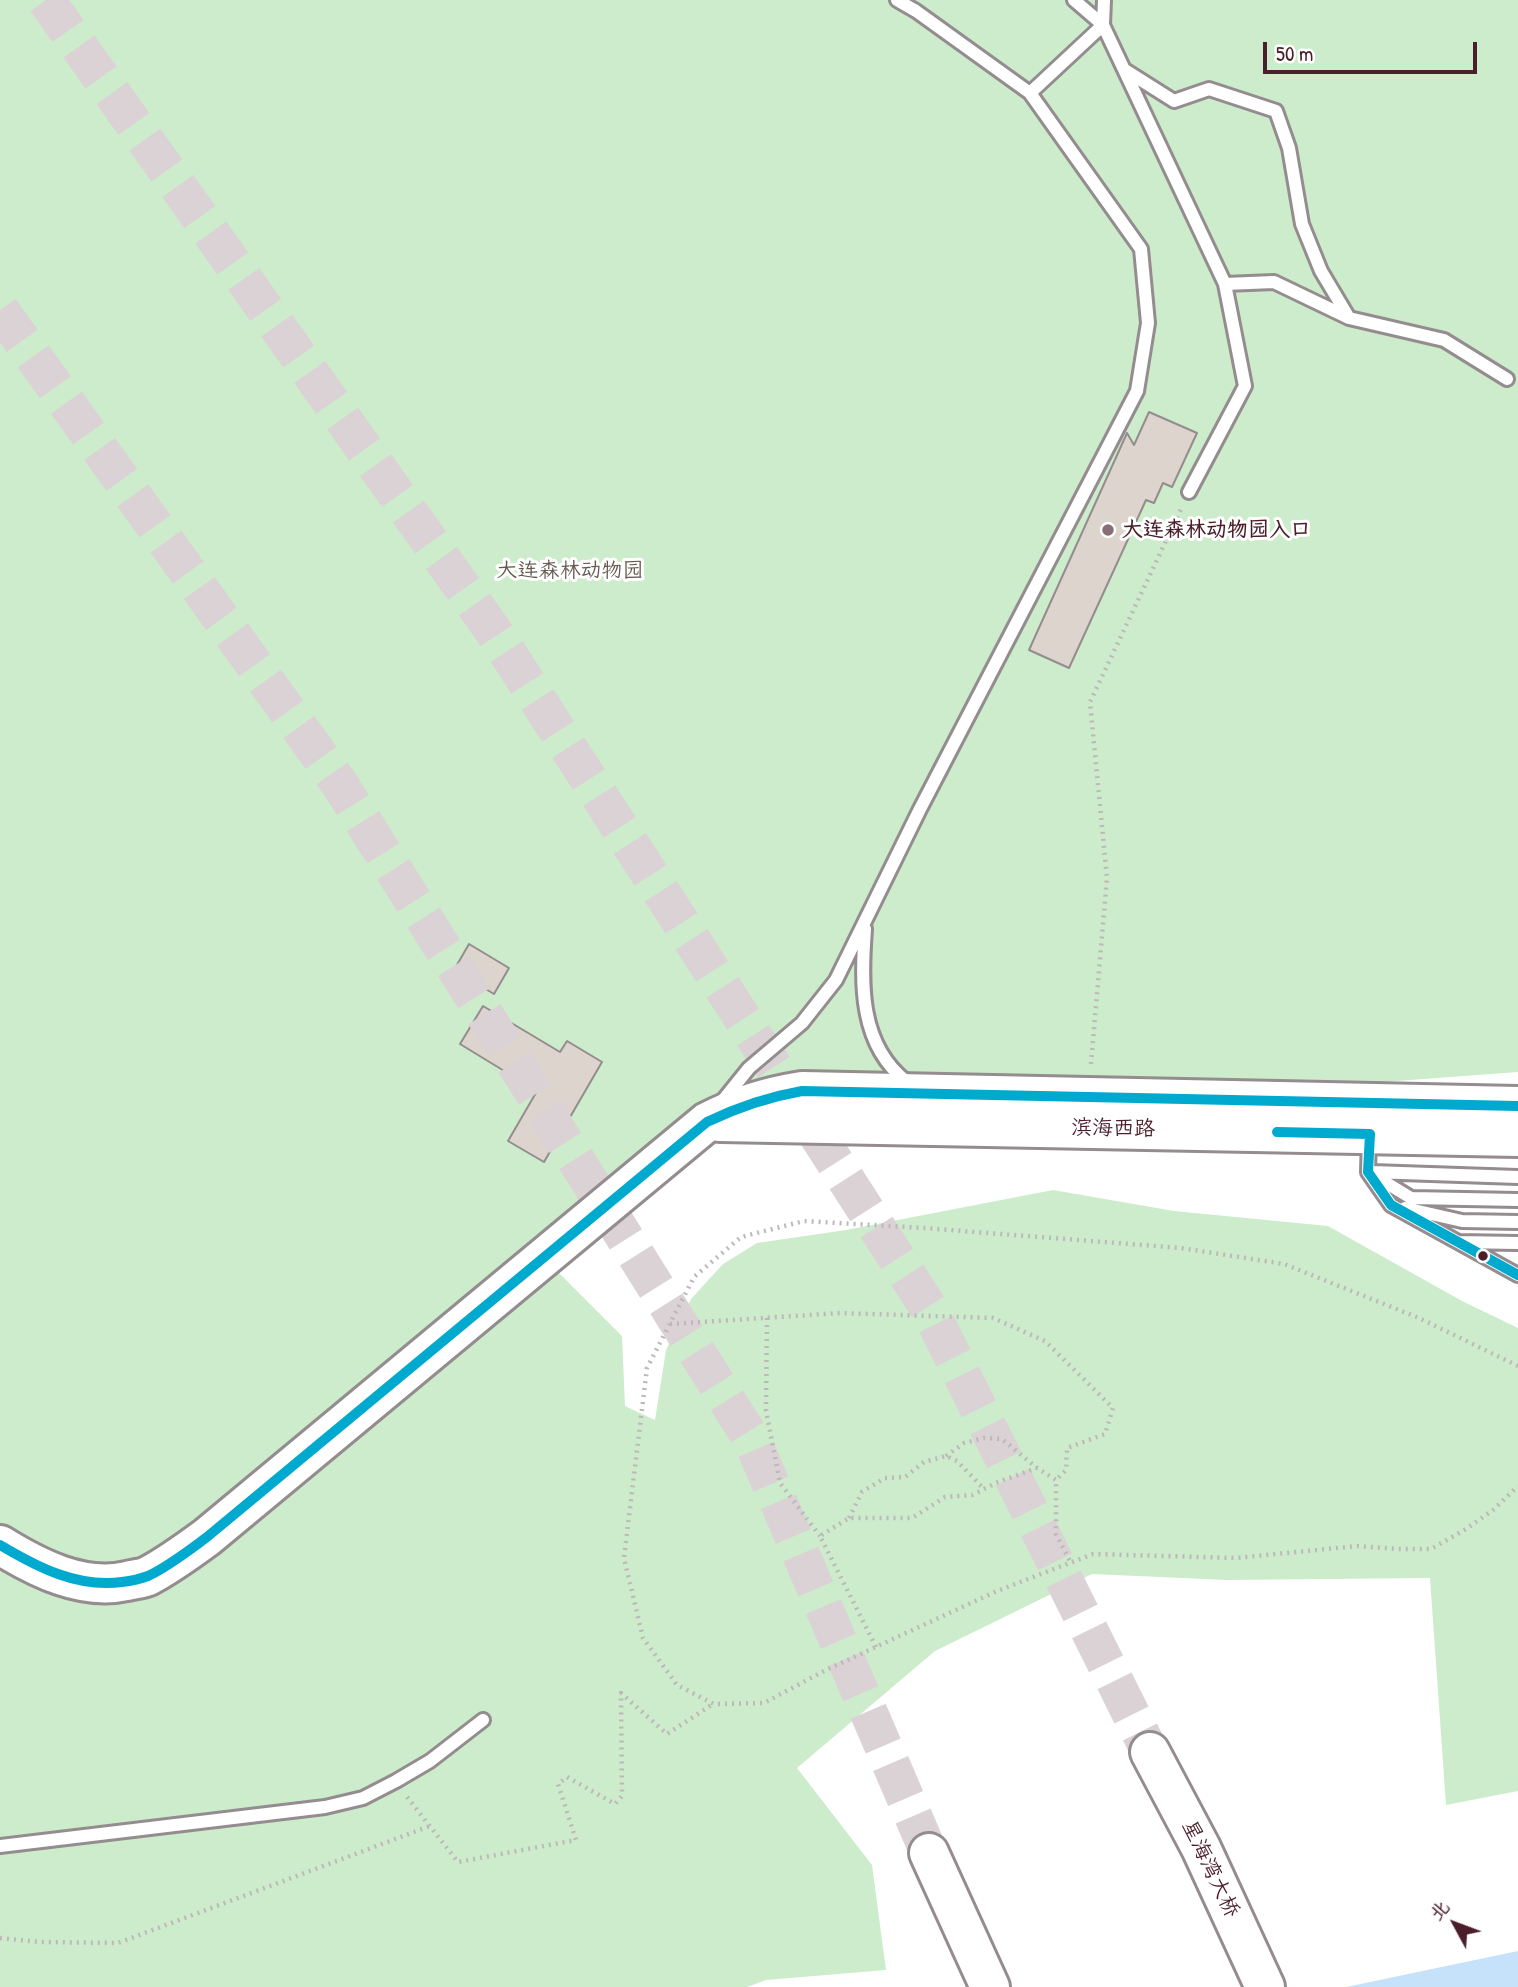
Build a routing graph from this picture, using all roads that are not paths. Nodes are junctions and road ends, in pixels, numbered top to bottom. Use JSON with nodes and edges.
{"nodes":[{"id":1,"x":897,"y":0,"type":"edge"},
{"id":2,"x":1074,"y":0,"type":"edge"},
{"id":3,"x":1104,"y":0,"type":"edge"},
{"id":4,"x":1103,"y":25,"type":"junction"},
{"id":5,"x":1125,"y":70,"type":"junction"},
{"id":6,"x":1030,"y":93,"type":"junction"},
{"id":7,"x":1225,"y":284,"type":"junction"},
{"id":8,"x":1349,"y":318,"type":"junction"},
{"id":9,"x":1507,"y":379,"type":"dead end"},
{"id":10,"x":1189,"y":492,"type":"road end"},
{"id":11,"x":865,"y":922,"type":"junction"},
{"id":12,"x":922,"y":1093,"type":"junction"},
{"id":13,"x":1518,"y":1106,"type":"edge"},
{"id":14,"x":1370,"y":1118,"type":"junction"},
{"id":15,"x":707,"y":1122,"type":"junction"},
{"id":16,"x":1518,"y":1137,"type":"edge"},
{"id":17,"x":1368,"y":1172,"type":"junction"},
{"id":18,"x":1518,"y":1177,"type":"edge"},
{"id":19,"x":1518,"y":1200,"type":"edge"},
{"id":20,"x":1391,"y":1205,"type":"junction"},
{"id":21,"x":1518,"y":1223,"type":"edge"},
{"id":22,"x":1456,"y":1241,"type":"junction"},
{"id":23,"x":1518,"y":1243,"type":"edge"},
{"id":24,"x":1517,"y":1273,"type":"edge"},
{"id":25,"x":0,"y":1545,"type":"edge"},
{"id":26,"x":483,"y":1720,"type":"dead end"},
{"id":27,"x":1150,"y":1752,"type":"tunnel mouth"},
{"id":28,"x":0,"y":1846,"type":"edge"},
{"id":29,"x":929,"y":1853,"type":"tunnel mouth"},
{"id":30,"x":990,"y":1987,"type":"edge"},
{"id":31,"x":1265,"y":1987,"type":"edge"}],
"edges":[{"from":1,"to":6,"type":"lane"},
{"from":2,"to":4,"type":"lane"},
{"from":3,"to":4,"type":"lane"},
{"from":4,"to":5,"type":"lane"},
{"from":4,"to":6,"type":"lane"},
{"from":5,"to":7,"type":"lane"},
{"from":5,"to":8,"type":"lane"},
{"from":6,"to":11,"type":"lane"},
{"from":7,"to":8,"type":"lane"},
{"from":7,"to":10,"type":"lane"},
{"from":8,"to":9,"type":"lane"},
{"from":11,"to":12,"type":"lane"},
{"from":11,"to":15,"type":"lane"},
{"from":12,"to":14,"type":"highway","name":"滨海西路"},
{"from":12,"to":15,"type":"highway","name":"滨海西路"},
{"from":13,"to":14,"type":"highway","name":"滨海西路"},
{"from":14,"to":15,"type":"highway","name":"滨海西路"},
{"from":14,"to":16,"type":"highway","name":"滨海西路"},
{"from":14,"to":17,"type":"lane"},
{"from":15,"to":25,"type":"highway","name":"滨海西路"},
{"from":17,"to":18,"type":"lane"},
{"from":17,"to":19,"type":"lane"},
{"from":17,"to":20,"type":"lane"},
{"from":20,"to":21,"type":"lane"},
{"from":20,"to":22,"type":"lane"},
{"from":22,"to":23,"type":"lane"},
{"from":22,"to":24,"type":"lane"},
{"from":26,"to":28,"type":"lane"},
{"from":27,"to":31,"type":"highway","name":"星海湾大桥"},
{"from":29,"to":30,"type":"highway"}]}
